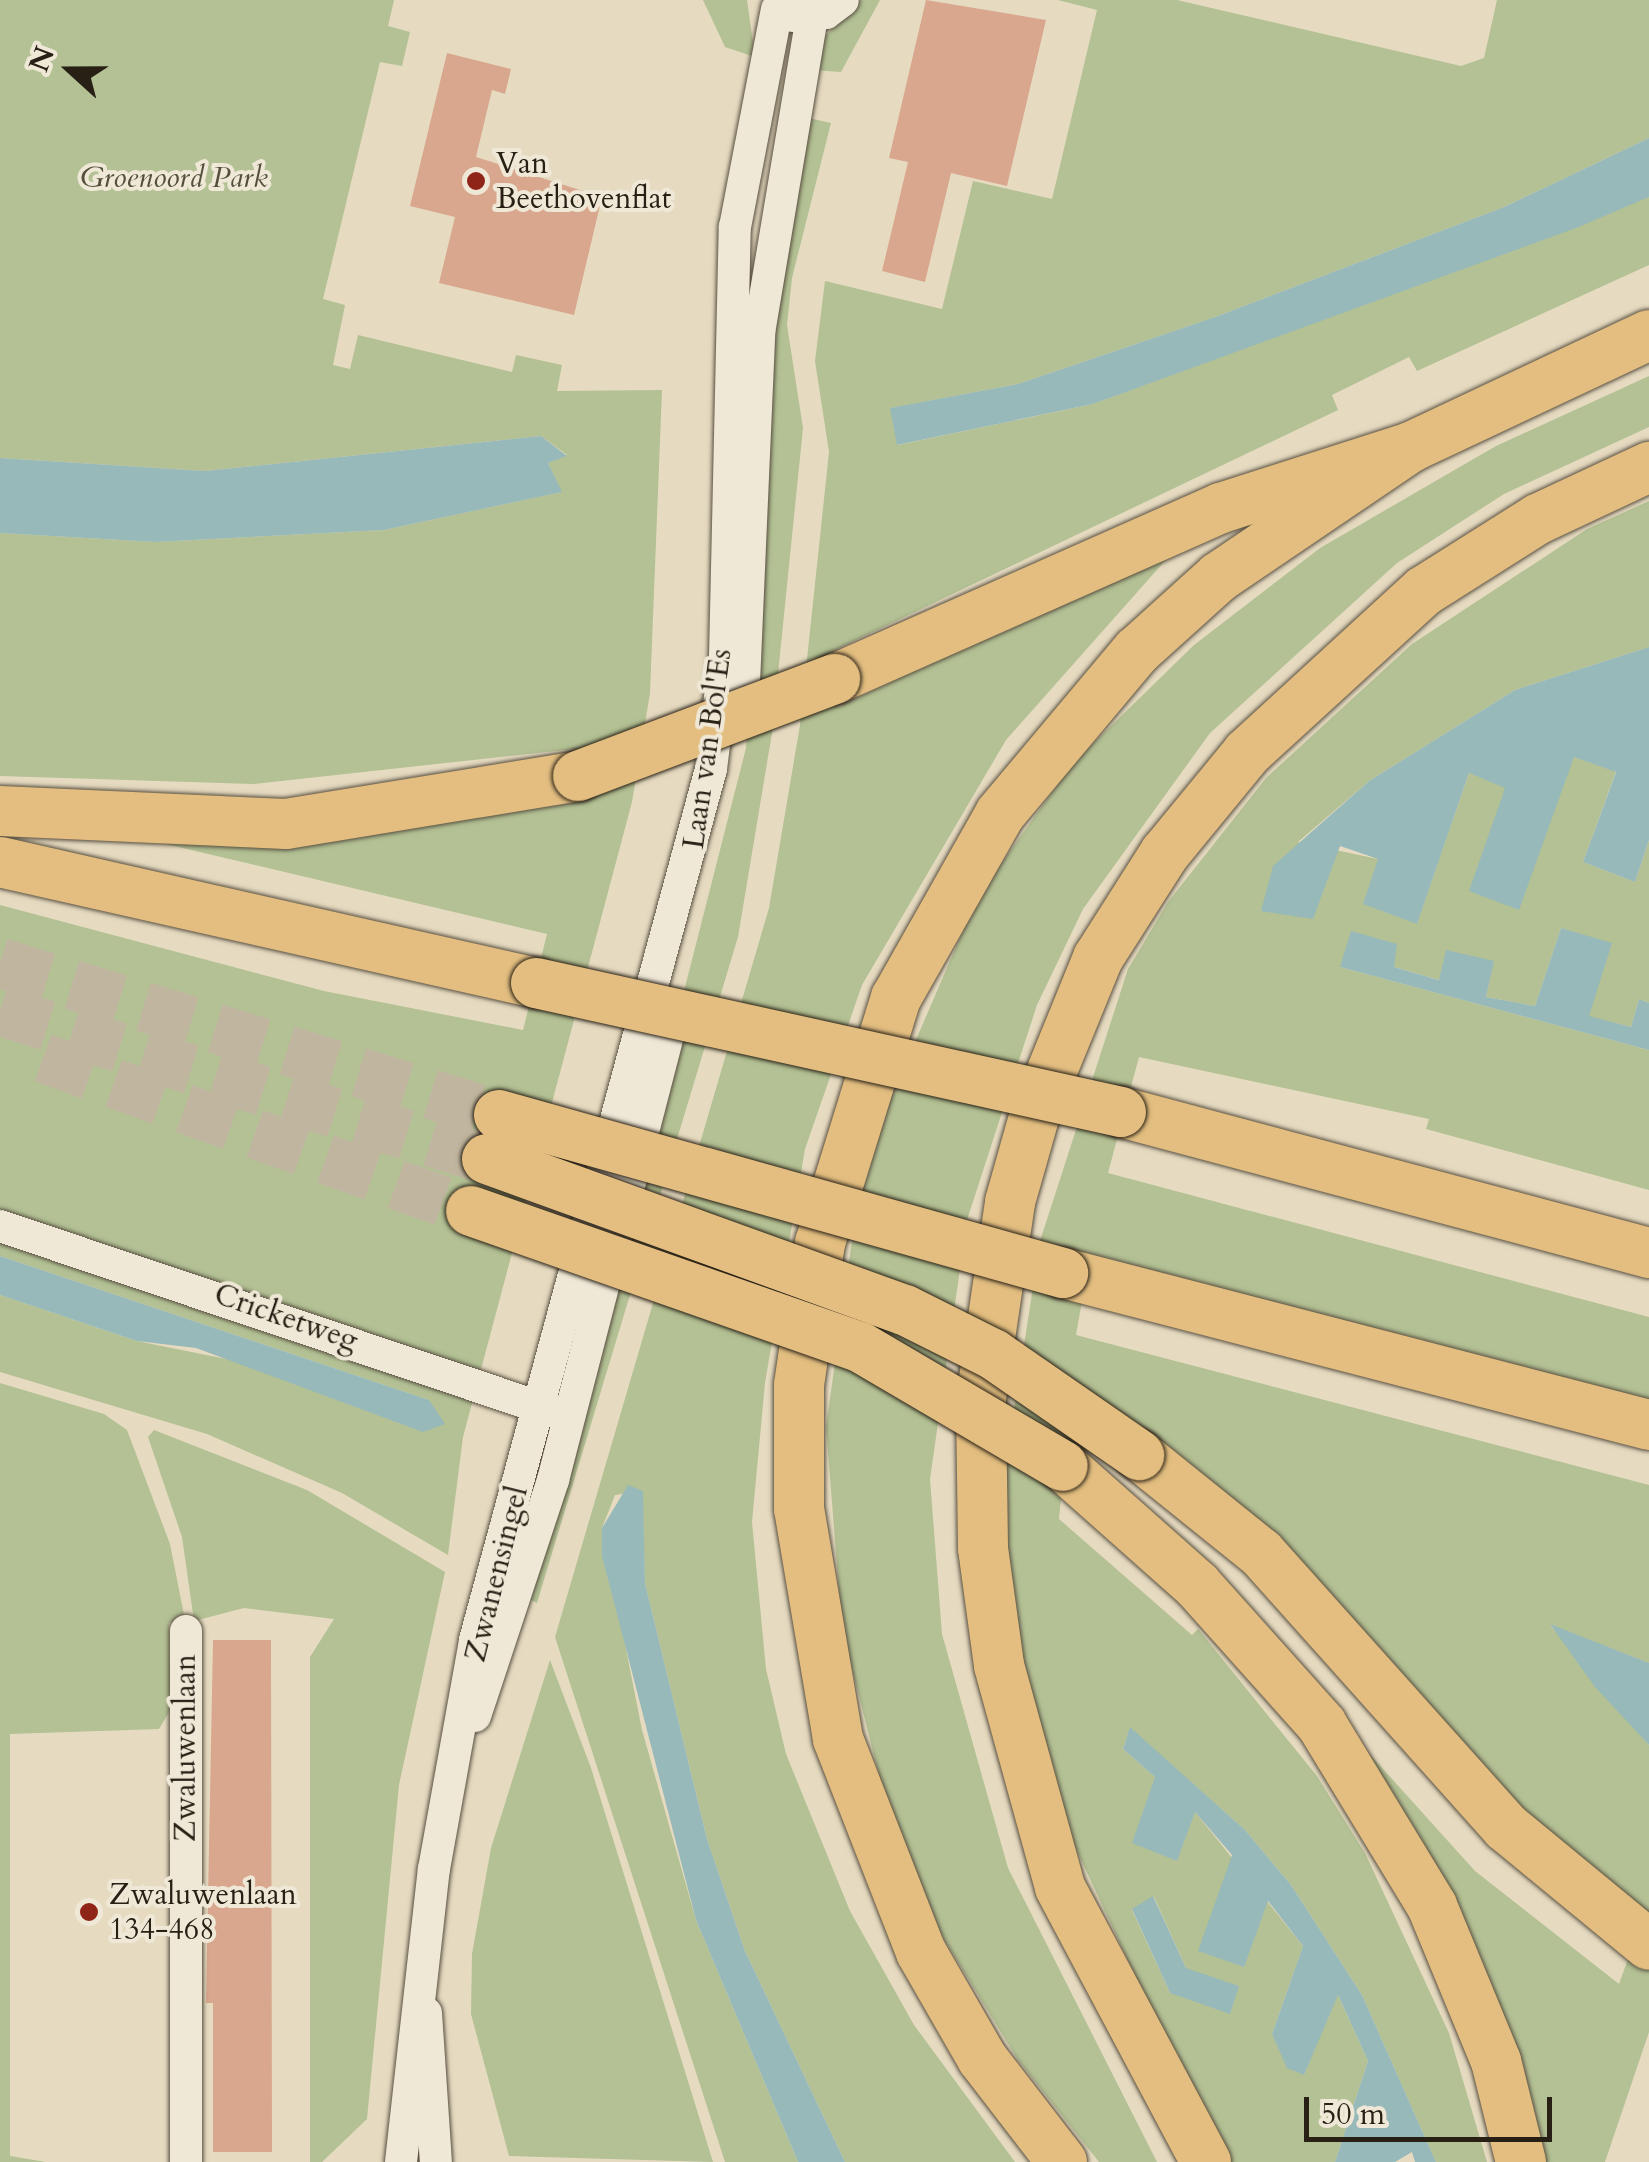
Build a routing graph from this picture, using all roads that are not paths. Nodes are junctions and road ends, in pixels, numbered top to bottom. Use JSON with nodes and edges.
{"nodes":[{"id":1,"x":843,"y":0,"type":"edge"},
{"id":2,"x":772,"y":5,"type":"edge"},
{"id":3,"x":812,"y":17,"type":"junction"},
{"id":4,"x":1649,"y":335,"type":"edge"},
{"id":5,"x":1411,"y":446,"type":"junction"},
{"id":6,"x":1649,"y":468,"type":"edge"},
{"id":7,"x":0,"y":810,"type":"edge"},
{"id":8,"x":0,"y":862,"type":"edge"},
{"id":9,"x":471,"y":1211,"type":"tunnel mouth"},
{"id":10,"x":0,"y":1226,"type":"edge"},
{"id":11,"x":1649,"y":1254,"type":"edge"},
{"id":12,"x":539,"y":1408,"type":"junction"},
{"id":13,"x":570,"y":1418,"type":"junction"},
{"id":14,"x":1649,"y":1425,"type":"edge"},
{"id":15,"x":538,"y":1476,"type":"junction"},
{"id":16,"x":186,"y":1631,"type":"dead end"},
{"id":17,"x":1643,"y":1941,"type":"edge"},
{"id":18,"x":424,"y":1999,"type":"junction"},
{"id":19,"x":186,"y":2162,"type":"edge"},
{"id":20,"x":401,"y":2162,"type":"edge"},
{"id":21,"x":436,"y":2162,"type":"edge"},
{"id":22,"x":1062,"y":2162,"type":"edge"},
{"id":23,"x":1206,"y":2162,"type":"edge"},
{"id":24,"x":1520,"y":2162,"type":"edge"}],
"edges":[{"from":1,"to":3,"type":"street"},
{"from":2,"to":3,"type":"street"},
{"from":2,"to":12,"type":"street","name":"Laan van Bol'Es"},
{"from":3,"to":13,"type":"street","name":"Laan van Bol'Es"},
{"from":4,"to":5,"type":"highway"},
{"from":5,"to":7,"type":"highway","bridge":true},
{"from":5,"to":22,"type":"highway"},
{"from":6,"to":23,"type":"highway"},
{"from":8,"to":11,"type":"highway","bridge":true},
{"from":9,"to":24,"type":"highway","bridge":true},
{"from":10,"to":12,"type":"street","name":"Cricketweg"},
{"from":12,"to":13,"type":"street","name":"Cricketweg"},
{"from":12,"to":15,"type":"street","name":"Laan van Bol'Es"},
{"from":13,"to":15,"type":"street","name":"Laan van Bol'Es"},
{"from":14,"to":17,"type":"highway","bridge":true},
{"from":15,"to":18,"type":"street","name":"Zwanensingel"},
{"from":16,"to":19,"type":"street","name":"Zwaluwenlaan"},
{"from":18,"to":20,"type":"street","name":"Zwanensingel"},
{"from":18,"to":21,"type":"street","name":"Zwanensingel"}]}
